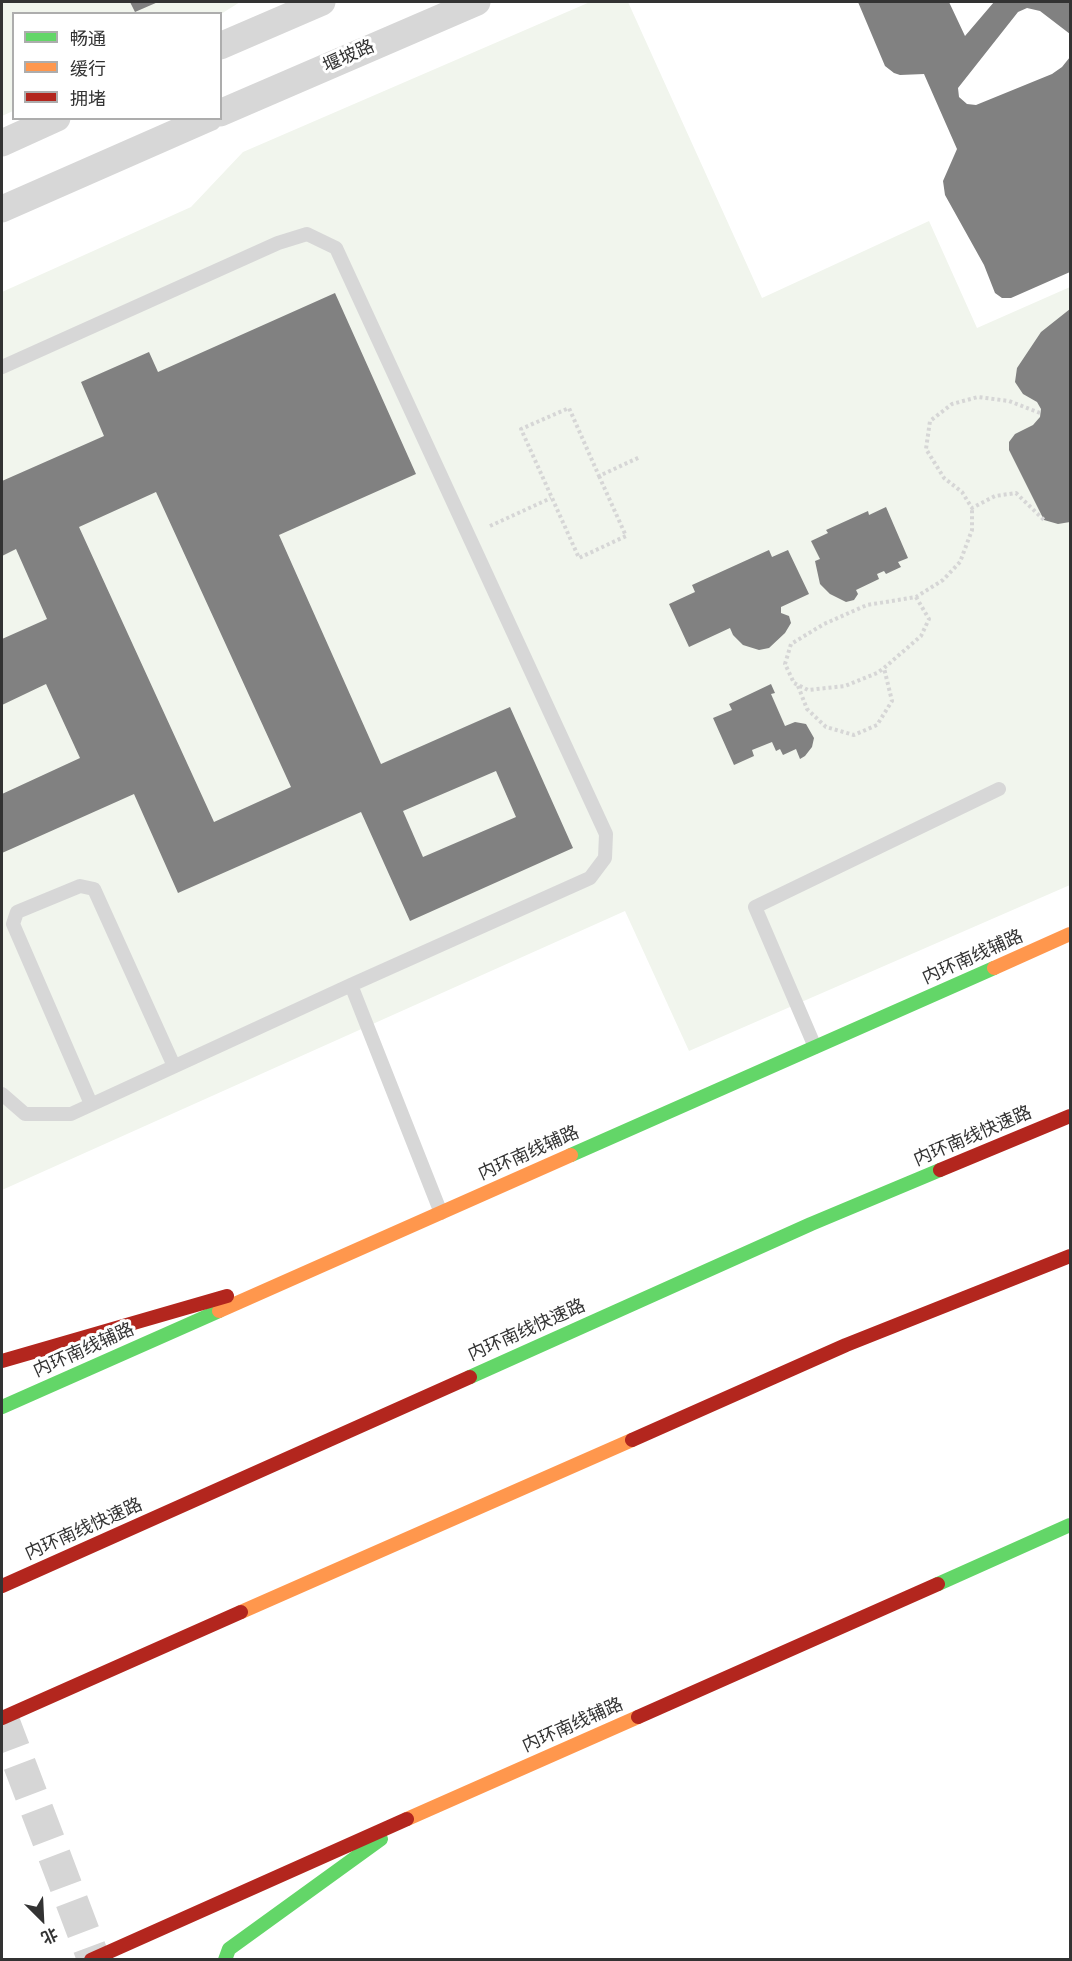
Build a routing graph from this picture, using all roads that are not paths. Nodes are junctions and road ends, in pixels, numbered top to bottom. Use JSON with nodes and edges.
{"nodes":[{"id":1,"x":322,"y":2,"type":"edge"},
{"id":2,"x":477,"y":2,"type":"edge"},
{"id":3,"x":222,"y":45,"type":"edge"},
{"id":4,"x":222,"y":112,"type":"edge"},
{"id":5,"x":53,"y":120,"type":"edge"},
{"id":6,"x":204,"y":120,"type":"edge"},
{"id":7,"x":2,"y":143,"type":"edge"},
{"id":8,"x":2,"y":209,"type":"edge"},
{"id":9,"x":2,"y":367,"type":"edge"},
{"id":10,"x":999,"y":789,"type":"dead end"},
{"id":11,"x":1071,"y":934,"type":"edge"},
{"id":12,"x":351,"y":985,"type":"junction"},
{"id":13,"x":815,"y":1047,"type":"junction"},
{"id":14,"x":174,"y":1066,"type":"junction"},
{"id":15,"x":2,"y":1094,"type":"edge"},
{"id":16,"x":92,"y":1104,"type":"junction"},
{"id":17,"x":1071,"y":1116,"type":"edge"},
{"id":18,"x":441,"y":1213,"type":"junction"},
{"id":19,"x":1071,"y":1256,"type":"edge"},
{"id":20,"x":295,"y":1277,"type":"junction"},
{"id":21,"x":2,"y":1361,"type":"edge"},
{"id":22,"x":2,"y":1407,"type":"edge"},
{"id":23,"x":1071,"y":1525,"type":"edge"},
{"id":24,"x":2,"y":1586,"type":"edge"},
{"id":25,"x":2,"y":1718,"type":"edge"},
{"id":26,"x":412,"y":1817,"type":"junction"},
{"id":27,"x":91,"y":1959,"type":"edge"},
{"id":28,"x":225,"y":1959,"type":"edge"}],
"edges":[{"from":1,"to":3,"type":"street"},
{"from":2,"to":4,"type":"street","name":"堰坡路"},
{"from":5,"to":7,"type":"street"},
{"from":6,"to":8,"type":"street"},
{"from":9,"to":12,"type":"lane"},
{"from":10,"to":13,"type":"lane"},
{"from":11,"to":13,"type":"main road","name":"内环南线辅路"},
{"from":12,"to":14,"type":"lane"},
{"from":12,"to":18,"type":"lane"},
{"from":13,"to":18,"type":"main road","name":"内环南线辅路"},
{"from":14,"to":16,"type":"lane"},
{"from":14,"to":16,"type":"lane"},
{"from":15,"to":16,"type":"lane"},
{"from":17,"to":24,"type":"main road","name":"内环南线快速路"},
{"from":18,"to":20,"type":"main road","name":"内环南线辅路"},
{"from":19,"to":25,"type":"main road"},
{"from":20,"to":21,"type":"main road"},
{"from":20,"to":22,"type":"main road","name":"内环南线辅路"},
{"from":23,"to":26,"type":"main road","name":"内环南线辅路"},
{"from":26,"to":27,"type":"main road","name":"内环南线辅路"},
{"from":26,"to":28,"type":"main road"}]}
